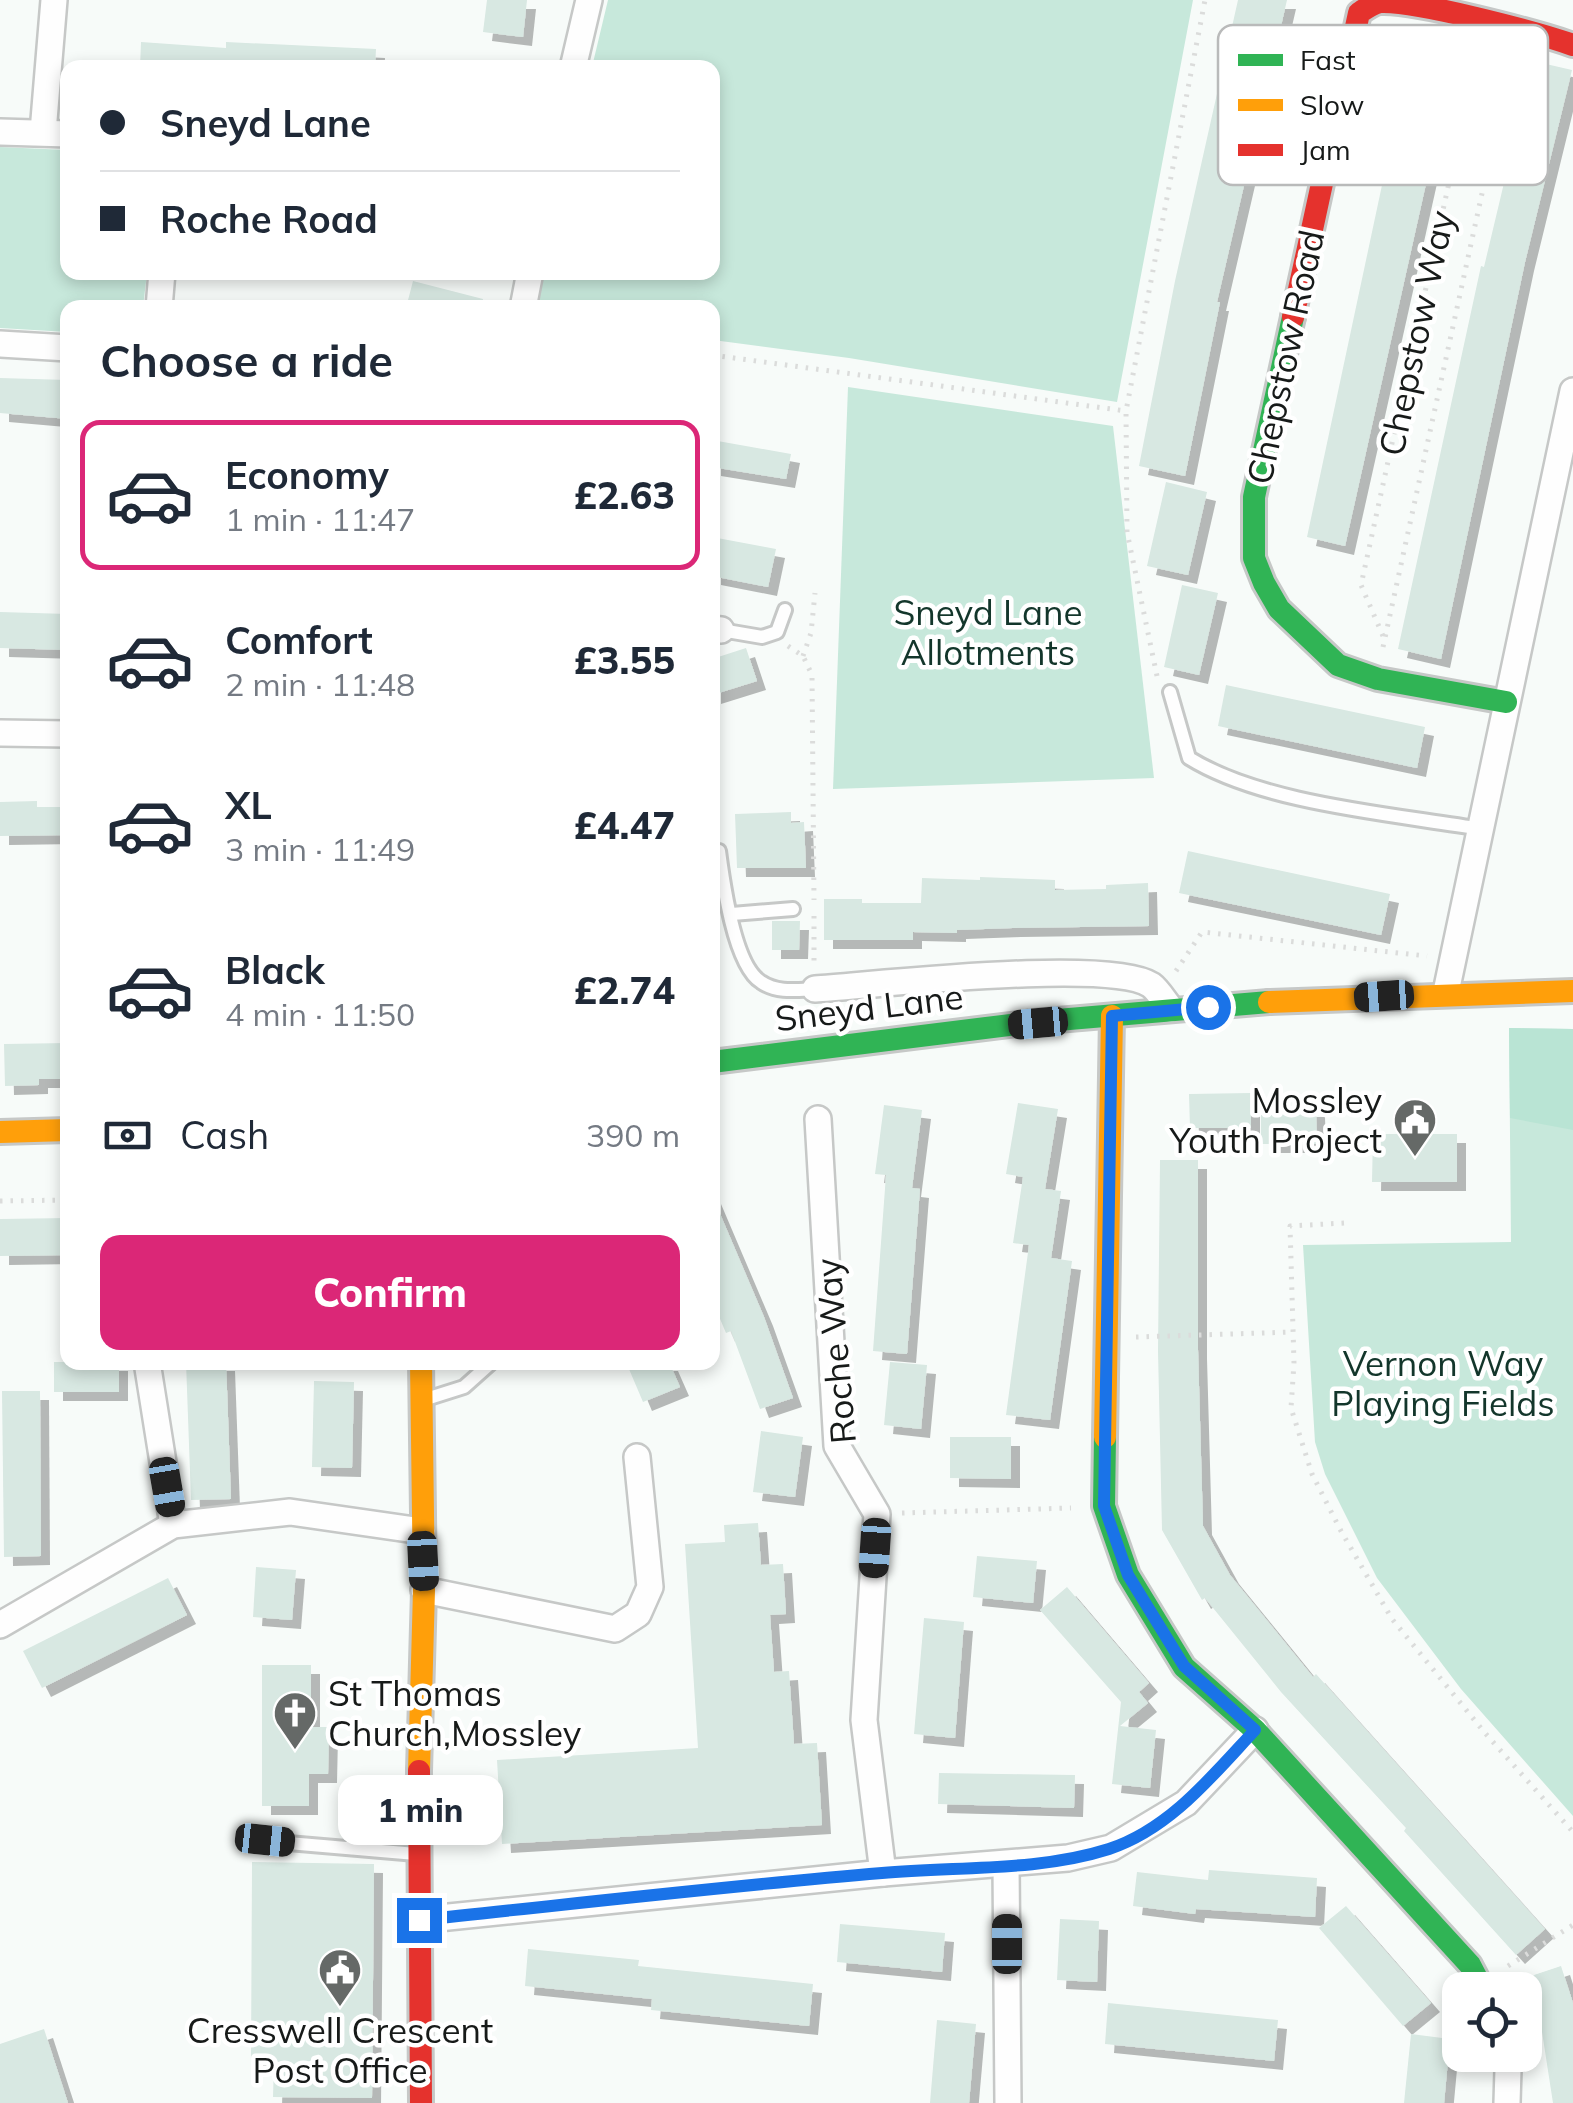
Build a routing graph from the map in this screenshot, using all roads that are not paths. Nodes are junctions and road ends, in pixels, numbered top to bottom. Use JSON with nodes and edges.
{"nodes":[{"id":1,"x":54,"y":0,"type":"edge"},
{"id":2,"x":589,"y":0,"type":"edge"},
{"id":3,"x":1377,"y":1,"type":"edge"},
{"id":4,"x":1356,"y":25,"type":"edge"},
{"id":5,"x":1499,"y":25,"type":"edge"},
{"id":6,"x":1548,"y":38,"type":"edge"},
{"id":7,"x":1573,"y":45,"type":"edge"},
{"id":8,"x":575,"y":60,"type":"edge"},
{"id":9,"x":0,"y":132,"type":"edge"},
{"id":10,"x":55,"y":133,"type":"edge"},
{"id":11,"x":1321,"y":185,"type":"edge"},
{"id":12,"x":0,"y":344,"type":"edge"},
{"id":13,"x":60,"y":348,"type":"edge"},
{"id":14,"x":1573,"y":391,"type":"edge"},
{"id":15,"x":785,"y":610,"type":"dead end"},
{"id":16,"x":720,"y":630,"type":"edge"},
{"id":17,"x":1170,"y":692,"type":"road end"},
{"id":18,"x":1506,"y":702,"type":"junction"},
{"id":19,"x":0,"y":733,"type":"edge"},
{"id":20,"x":60,"y":734,"type":"edge"},
{"id":21,"x":1481,"y":830,"type":"junction"},
{"id":22,"x":720,"y":859,"type":"edge"},
{"id":23,"x":794,"y":909,"type":"dead end"},
{"id":24,"x":732,"y":914,"type":"junction"},
{"id":25,"x":814,"y":989,"type":"joint"},
{"id":26,"x":1573,"y":991,"type":"edge"},
{"id":27,"x":1446,"y":992,"type":"junction"},
{"id":28,"x":1170,"y":1009,"type":"junction"},
{"id":29,"x":1112,"y":1016,"type":"junction"},
{"id":30,"x":720,"y":1061,"type":"edge"},
{"id":31,"x":817,"y":1118,"type":"dead end"},
{"id":32,"x":60,"y":1130,"type":"edge"},
{"id":33,"x":0,"y":1132,"type":"edge"},
{"id":34,"x":148,"y":1370,"type":"edge"},
{"id":35,"x":421,"y":1370,"type":"edge"},
{"id":36,"x":483,"y":1370,"type":"edge"},
{"id":37,"x":420,"y":1401,"type":"junction"},
{"id":38,"x":636,"y":1457,"type":"dead end"},
{"id":39,"x":173,"y":1525,"type":"junction"},
{"id":40,"x":422,"y":1531,"type":"junction"},
{"id":41,"x":424,"y":1590,"type":"junction"},
{"id":42,"x":0,"y":1626,"type":"edge"},
{"id":43,"x":1255,"y":1730,"type":"junction"},
{"id":44,"x":265,"y":1840,"type":"dead end"},
{"id":45,"x":419,"y":1855,"type":"junction"},
{"id":46,"x":1006,"y":1864,"type":"junction"},
{"id":47,"x":883,"y":1872,"type":"junction"},
{"id":48,"x":419,"y":1920,"type":"junction"},
{"id":49,"x":1474,"y":1972,"type":"edge"},
{"id":50,"x":1506,"y":2072,"type":"edge"},
{"id":51,"x":421,"y":2103,"type":"edge"},
{"id":52,"x":1008,"y":2103,"type":"edge"},
{"id":53,"x":1507,"y":2103,"type":"edge"}],
"edges":[{"from":1,"to":10,"type":"street"},
{"from":2,"to":8,"type":"street"},
{"from":3,"to":4,"type":"street","name":"Chepstow Road"},
{"from":3,"to":5,"type":"street","name":"Chepstow Road"},
{"from":6,"to":7,"type":"street","name":"Chepstow Road"},
{"from":9,"to":10,"type":"street"},
{"from":11,"to":18,"type":"street","name":"Chepstow Road"},
{"from":12,"to":13,"type":"street"},
{"from":14,"to":18,"type":"street"},
{"from":15,"to":16,"type":"lane"},
{"from":17,"to":21,"type":"lane"},
{"from":18,"to":21,"type":"street"},
{"from":19,"to":20,"type":"street"},
{"from":21,"to":27,"type":"street"},
{"from":22,"to":24,"type":"lane"},
{"from":23,"to":24,"type":"lane"},
{"from":24,"to":25,"type":"lane"},
{"from":25,"to":28,"type":"street"},
{"from":26,"to":27,"type":"street","name":"Sneyd Lane"},
{"from":27,"to":28,"type":"street","name":"Sneyd Lane"},
{"from":28,"to":29,"type":"street","name":"Sneyd Lane"},
{"from":29,"to":30,"type":"street","name":"Sneyd Lane"},
{"from":29,"to":43,"type":"street"},
{"from":31,"to":47,"type":"street","name":"Roche Way"},
{"from":32,"to":33,"type":"street"},
{"from":34,"to":39,"type":"street"},
{"from":35,"to":37,"type":"street"},
{"from":36,"to":37,"type":"lane"},
{"from":37,"to":40,"type":"street"},
{"from":38,"to":41,"type":"street"},
{"from":39,"to":40,"type":"street"},
{"from":39,"to":42,"type":"street"},
{"from":40,"to":41,"type":"street"},
{"from":41,"to":45,"type":"street"},
{"from":43,"to":46,"type":"street"},
{"from":43,"to":49,"type":"street"},
{"from":44,"to":45,"type":"lane"},
{"from":45,"to":48,"type":"street"},
{"from":46,"to":47,"type":"street"},
{"from":46,"to":52,"type":"street"},
{"from":47,"to":48,"type":"street"},
{"from":48,"to":51,"type":"street"},
{"from":50,"to":53,"type":"street"}]}
